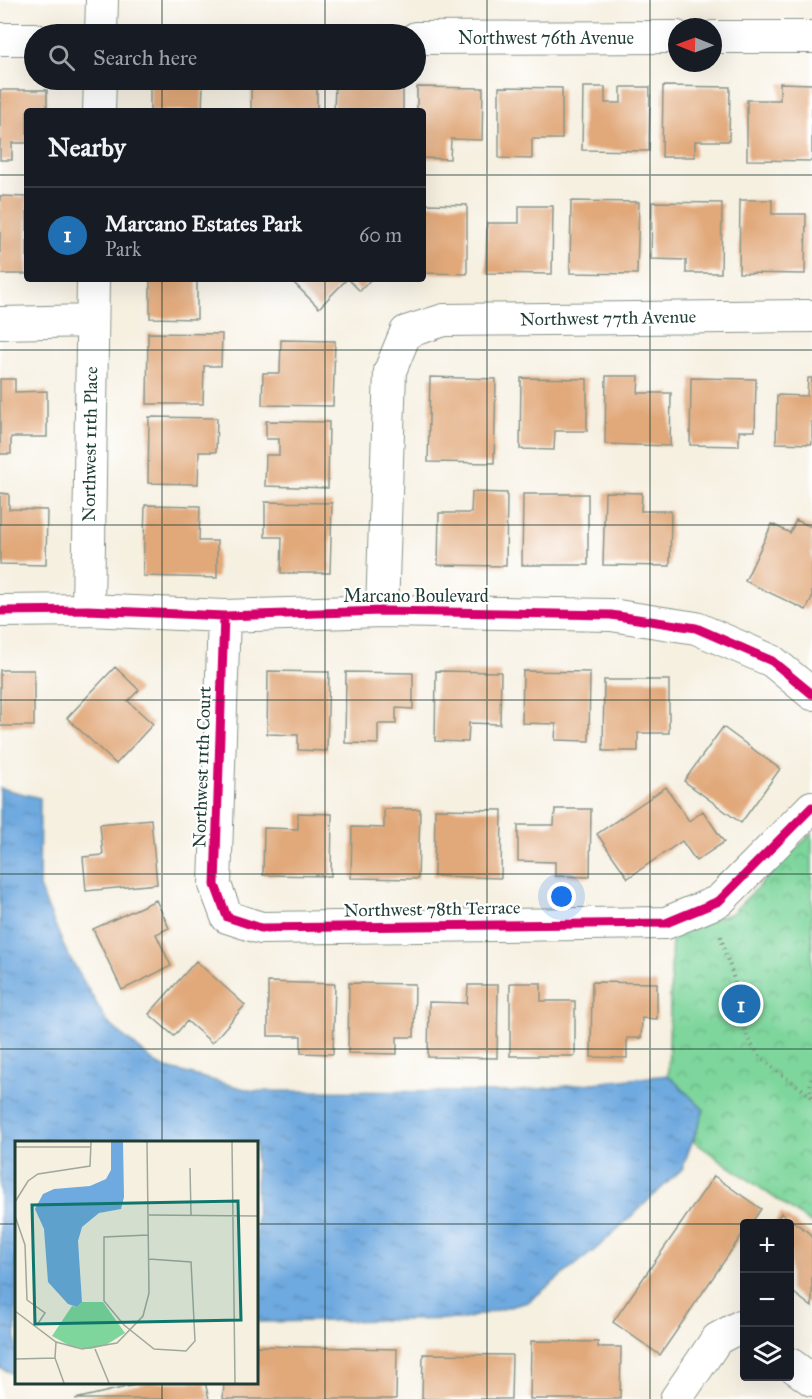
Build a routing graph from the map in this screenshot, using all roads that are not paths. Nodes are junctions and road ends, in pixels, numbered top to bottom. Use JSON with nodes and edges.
{"nodes":[{"id":1,"x":102,"y":0,"type":"edge"},
{"id":2,"x":101,"y":24,"type":"edge"},
{"id":3,"x":668,"y":37,"type":"edge"},
{"id":4,"x":722,"y":37,"type":"edge"},
{"id":5,"x":812,"y":37,"type":"edge"},
{"id":6,"x":426,"y":38,"type":"edge"},
{"id":7,"x":0,"y":39,"type":"edge"},
{"id":8,"x":24,"y":39,"type":"edge"},
{"id":9,"x":100,"y":90,"type":"edge"},
{"id":10,"x":99,"y":108,"type":"edge"},
{"id":11,"x":93,"y":282,"type":"edge"},
{"id":12,"x":812,"y":316,"type":"edge"},
{"id":13,"x":91,"y":321,"type":"junction"},
{"id":14,"x":0,"y":323,"type":"edge"},
{"id":15,"x":88,"y":610,"type":"junction"},
{"id":16,"x":0,"y":611,"type":"edge"},
{"id":17,"x":382,"y":611,"type":"junction"},
{"id":18,"x":224,"y":616,"type":"junction"},
{"id":19,"x":812,"y":694,"type":"edge"},
{"id":20,"x":812,"y":807,"type":"edge"},
{"id":21,"x":227,"y":917,"type":"joint"},
{"id":22,"x":740,"y":1328,"type":"edge"},
{"id":23,"x":794,"y":1367,"type":"edge"},
{"id":24,"x":812,"y":1380,"type":"edge"},
{"id":25,"x":812,"y":1393,"type":"edge"},
{"id":26,"x":676,"y":1399,"type":"edge"},
{"id":27,"x":808,"y":1399,"type":"edge"}],
"edges":[{"from":1,"to":2,"type":"street"},
{"from":3,"to":6,"type":"street","name":"Northwest 76th Avenue"},
{"from":4,"to":5,"type":"street"},
{"from":7,"to":8,"type":"street"},
{"from":9,"to":10,"type":"street"},
{"from":11,"to":13,"type":"street","name":"Northwest 11th Place"},
{"from":12,"to":17,"type":"street","name":"Northwest 77th Avenue"},
{"from":13,"to":14,"type":"street"},
{"from":13,"to":15,"type":"street","name":"Northwest 11th Place"},
{"from":15,"to":16,"type":"street","name":"Marcano Boulevard"},
{"from":15,"to":18,"type":"street","name":"Marcano Boulevard"},
{"from":17,"to":18,"type":"street","name":"Marcano Boulevard"},
{"from":17,"to":19,"type":"street","name":"Marcano Boulevard"},
{"from":18,"to":21,"type":"street","name":"Northwest 11th Court"},
{"from":20,"to":21,"type":"street","name":"Northwest 78th Terrace"},
{"from":22,"to":26,"type":"street"},
{"from":23,"to":24,"type":"street"},
{"from":25,"to":27,"type":"street"}]}
